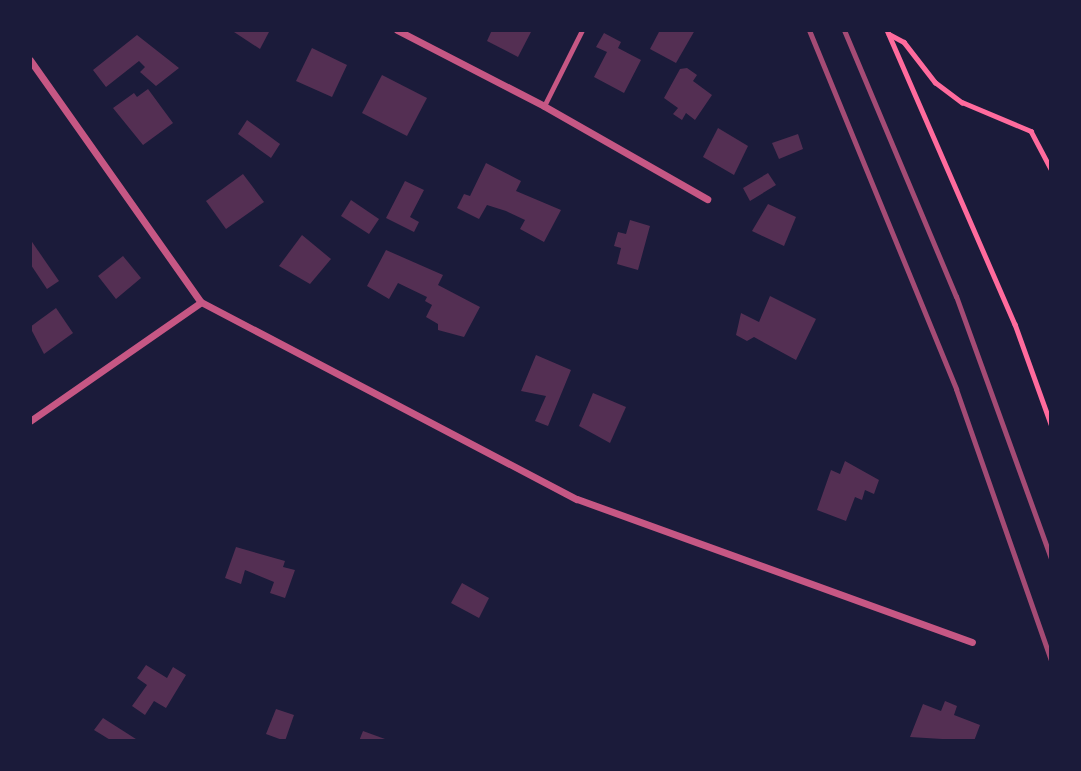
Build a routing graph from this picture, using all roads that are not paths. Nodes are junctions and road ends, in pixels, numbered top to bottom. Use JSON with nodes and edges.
{"nodes":[{"id":1,"x":397,"y":30,"type":"edge"},
{"id":2,"x":582,"y":30,"type":"edge"},
{"id":3,"x":30,"y":61,"type":"edge"},
{"id":4,"x":544,"y":106,"type":"junction"},
{"id":5,"x":706,"y":199,"type":"dead end"},
{"id":6,"x":201,"y":302,"type":"junction"},
{"id":7,"x":30,"y":421,"type":"edge"},
{"id":8,"x":972,"y":642,"type":"dead end"}],
"edges":[{"from":1,"to":4,"type":"street"},
{"from":2,"to":4,"type":"lane"},
{"from":3,"to":6,"type":"street"},
{"from":4,"to":5,"type":"street"},
{"from":6,"to":7,"type":"street"},
{"from":6,"to":8,"type":"street"}]}
